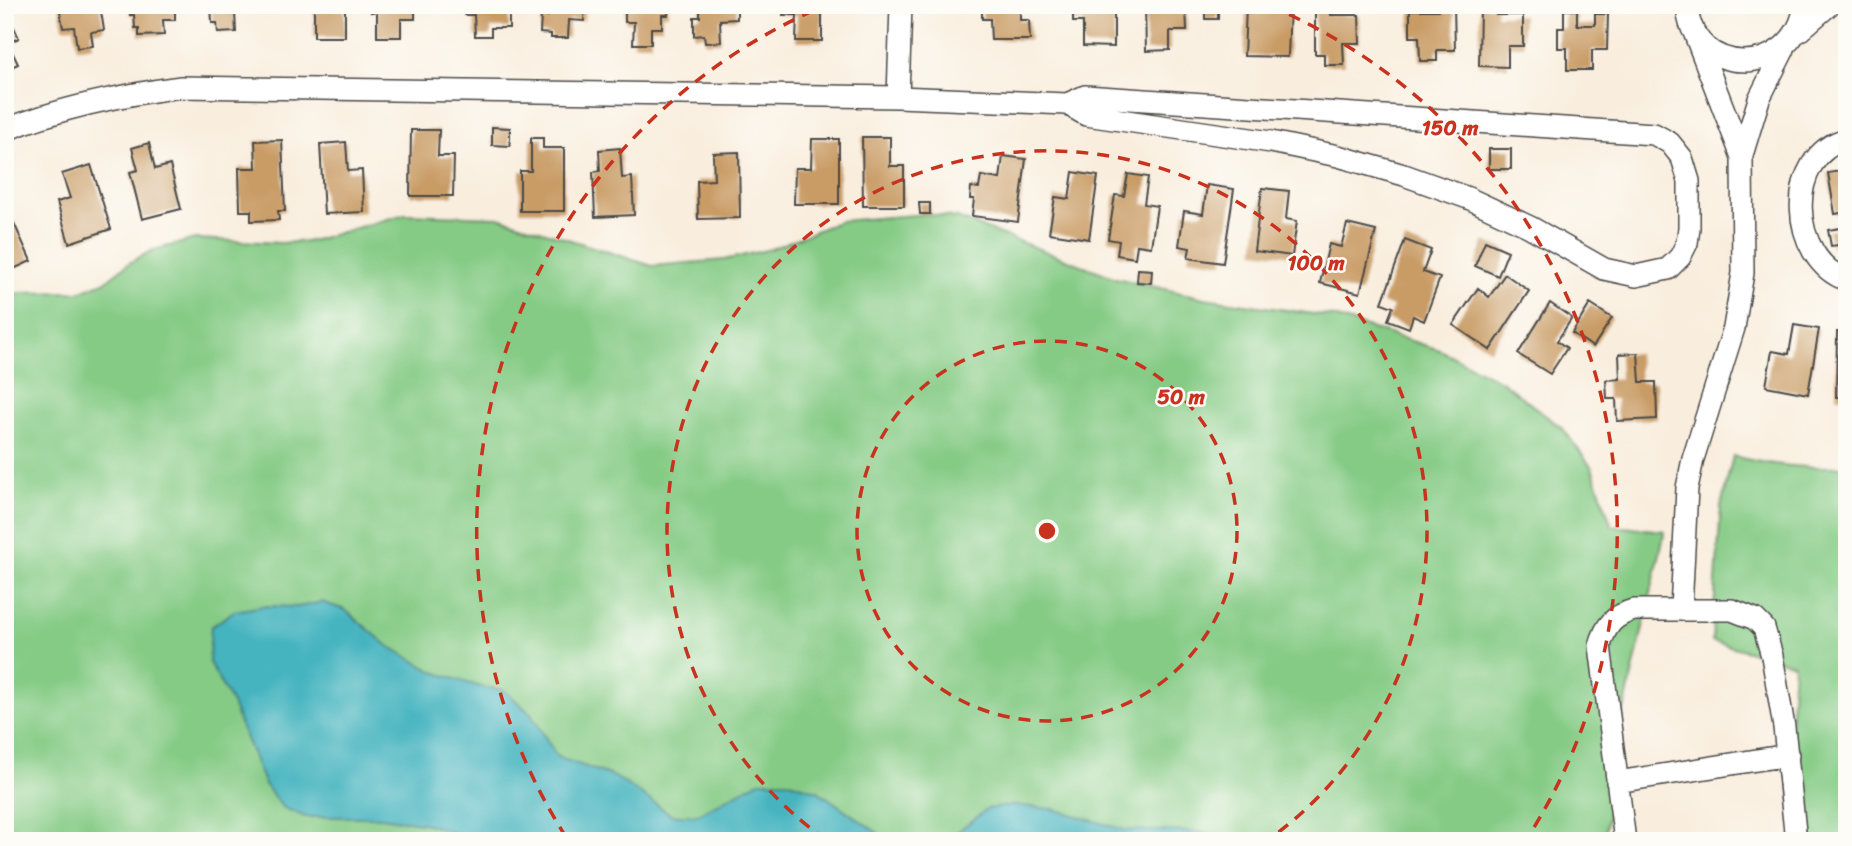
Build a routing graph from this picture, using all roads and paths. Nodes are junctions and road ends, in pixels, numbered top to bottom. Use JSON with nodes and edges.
{"nodes":[{"id":1,"x":901,"y":5,"type":"edge"},
{"id":2,"x":1670,"y":5,"type":"edge"},
{"id":3,"x":1805,"y":5,"type":"edge"},
{"id":4,"x":1829,"y":5,"type":"edge"},
{"id":5,"x":1690,"y":18,"type":"edge"},
{"id":6,"x":1792,"y":39,"type":"junction"},
{"id":7,"x":898,"y":97,"type":"junction"},
{"id":8,"x":1067,"y":104,"type":"junction"},
{"id":9,"x":5,"y":130,"type":"edge"},
{"id":10,"x":1847,"y":139,"type":"edge"},
{"id":11,"x":1742,"y":157,"type":"junction"},
{"id":12,"x":1847,"y":280,"type":"edge"},
{"id":13,"x":1681,"y":610,"type":"junction"},
{"id":14,"x":1788,"y":755,"type":"junction"},
{"id":15,"x":1617,"y":782,"type":"junction"},
{"id":16,"x":1625,"y":841,"type":"edge"},
{"id":17,"x":1796,"y":841,"type":"edge"}],
"edges":[{"from":1,"to":7,"type":"street"},
{"from":2,"to":5,"type":"street"},
{"from":3,"to":6,"type":"street"},
{"from":4,"to":6,"type":"street"},
{"from":5,"to":6,"type":"street"},
{"from":5,"to":11,"type":"street"},
{"from":6,"to":11,"type":"street"},
{"from":7,"to":8,"type":"street"},
{"from":7,"to":9,"type":"street"},
{"from":8,"to":8,"type":"street"},
{"from":10,"to":12,"type":"street"},
{"from":11,"to":13,"type":"street"},
{"from":13,"to":14,"type":"street"},
{"from":13,"to":15,"type":"street"},
{"from":14,"to":15,"type":"street"},
{"from":14,"to":17,"type":"street"},
{"from":15,"to":16,"type":"street"}]}
